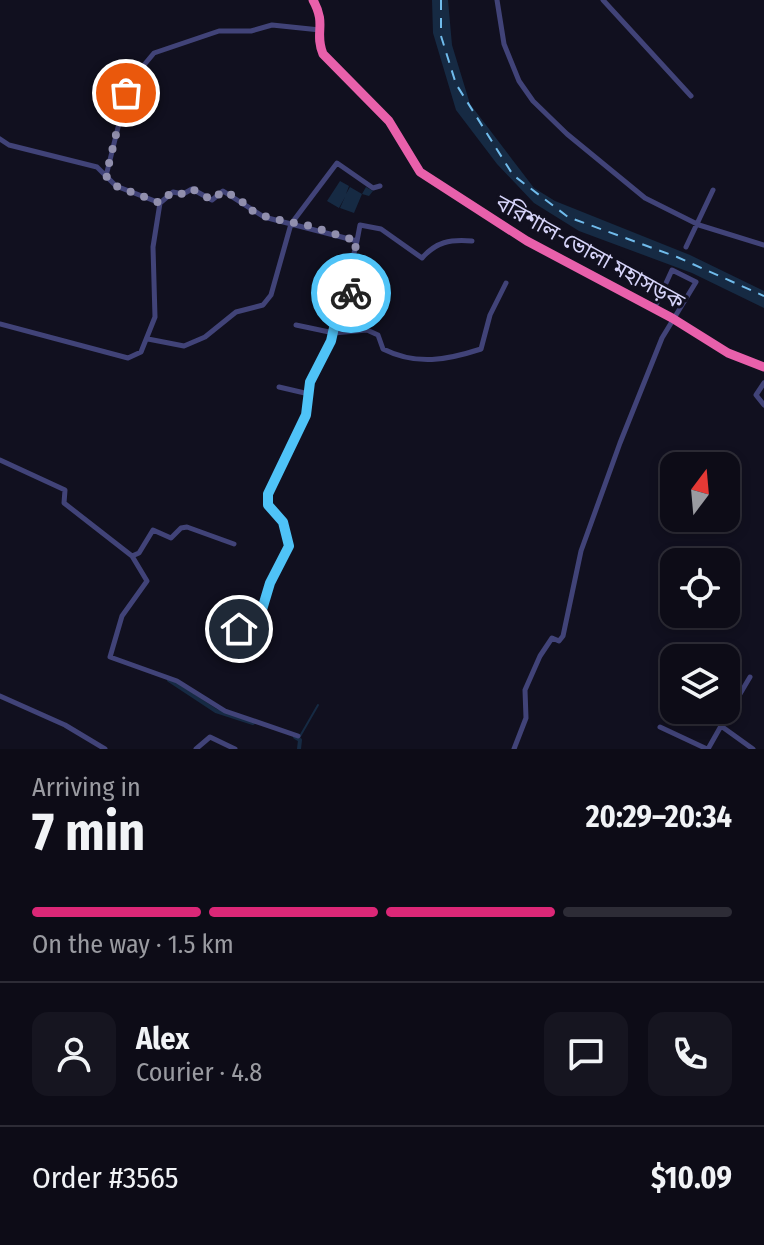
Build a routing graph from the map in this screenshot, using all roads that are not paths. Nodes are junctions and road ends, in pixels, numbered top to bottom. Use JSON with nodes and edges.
{"nodes":[{"id":1,"x":313,"y":0,"type":"edge"},
{"id":2,"x":497,"y":0,"type":"edge"},
{"id":3,"x":603,"y":0,"type":"edge"},
{"id":4,"x":321,"y":30,"type":"junction"},
{"id":5,"x":691,"y":96,"type":"dead end"},
{"id":6,"x":0,"y":139,"type":"edge"},
{"id":7,"x":106,"y":176,"type":"junction"},
{"id":8,"x":380,"y":186,"type":"dead end"},
{"id":9,"x":713,"y":190,"type":"dead end"},
{"id":10,"x":160,"y":203,"type":"junction"},
{"id":11,"x":697,"y":223,"type":"junction"},
{"id":12,"x":291,"y":224,"type":"junction"},
{"id":13,"x":357,"y":241,"type":"junction"},
{"id":14,"x":472,"y":241,"type":"dead end"},
{"id":15,"x":764,"y":245,"type":"edge"},
{"id":16,"x":686,"y":247,"type":"dead end"},
{"id":17,"x":506,"y":283,"type":"dead end"},
{"id":18,"x":654,"y":308,"type":"junction"},
{"id":19,"x":672,"y":318,"type":"junction"},
{"id":20,"x":0,"y":324,"type":"edge"},
{"id":21,"x":296,"y":325,"type":"dead end"},
{"id":22,"x":334,"y":333,"type":"junction"},
{"id":23,"x":148,"y":339,"type":"junction"},
{"id":24,"x":764,"y":367,"type":"edge"},
{"id":25,"x":764,"y":383,"type":"edge"},
{"id":26,"x":279,"y":387,"type":"dead end"},
{"id":27,"x":309,"y":394,"type":"junction"},
{"id":28,"x":764,"y":405,"type":"edge"},
{"id":29,"x":0,"y":460,"type":"edge"},
{"id":30,"x":234,"y":544,"type":"dead end"},
{"id":31,"x":132,"y":556,"type":"junction"},
{"id":32,"x":239,"y":629,"type":"dead end"},
{"id":33,"x":750,"y":677,"type":"dead end"},
{"id":34,"x":0,"y":696,"type":"edge"},
{"id":35,"x":721,"y":726,"type":"junction"},
{"id":36,"x":660,"y":727,"type":"dead end"},
{"id":37,"x":298,"y":736,"type":"dead end"},
{"id":38,"x":95,"y":746,"type":"edge"},
{"id":39,"x":105,"y":749,"type":"edge"},
{"id":40,"x":196,"y":749,"type":"edge"},
{"id":41,"x":235,"y":749,"type":"edge"},
{"id":42,"x":514,"y":749,"type":"edge"},
{"id":43,"x":708,"y":749,"type":"edge"},
{"id":44,"x":753,"y":749,"type":"edge"}],
"edges":[{"from":1,"to":4,"type":"highway","name":"বরিশাল-ভোলা মহাসড়ক"},
{"from":2,"to":11,"type":"street"},
{"from":3,"to":5,"type":"street"},
{"from":4,"to":7,"type":"street"},
{"from":4,"to":18,"type":"highway","name":"বরিশাল-ভোলা মহাসড়ক"},
{"from":6,"to":7,"type":"street"},
{"from":7,"to":10,"type":"street"},
{"from":8,"to":12,"type":"street"},
{"from":9,"to":11,"type":"street"},
{"from":10,"to":12,"type":"street"},
{"from":10,"to":23,"type":"street"},
{"from":11,"to":15,"type":"street"},
{"from":11,"to":16,"type":"street"},
{"from":12,"to":13,"type":"street"},
{"from":12,"to":23,"type":"street"},
{"from":13,"to":14,"type":"street"},
{"from":13,"to":22,"type":"street"},
{"from":17,"to":22,"type":"street"},
{"from":18,"to":19,"type":"highway","name":"বরিশাল-ভোলা মহাসড়ক"},
{"from":18,"to":19,"type":"street"},
{"from":19,"to":24,"type":"highway","name":"বরিশাল-ভোলা মহাসড়ক"},
{"from":19,"to":42,"type":"street"},
{"from":20,"to":23,"type":"street"},
{"from":21,"to":22,"type":"street"},
{"from":22,"to":27,"type":"street"},
{"from":25,"to":28,"type":"street"},
{"from":26,"to":27,"type":"street"},
{"from":27,"to":32,"type":"street"},
{"from":29,"to":31,"type":"street"},
{"from":30,"to":31,"type":"street"},
{"from":31,"to":37,"type":"street"},
{"from":33,"to":35,"type":"street"},
{"from":34,"to":38,"type":"street"},
{"from":35,"to":43,"type":"street"},
{"from":35,"to":44,"type":"street"},
{"from":36,"to":43,"type":"street"},
{"from":38,"to":39,"type":"street"},
{"from":40,"to":41,"type":"street"}]}
